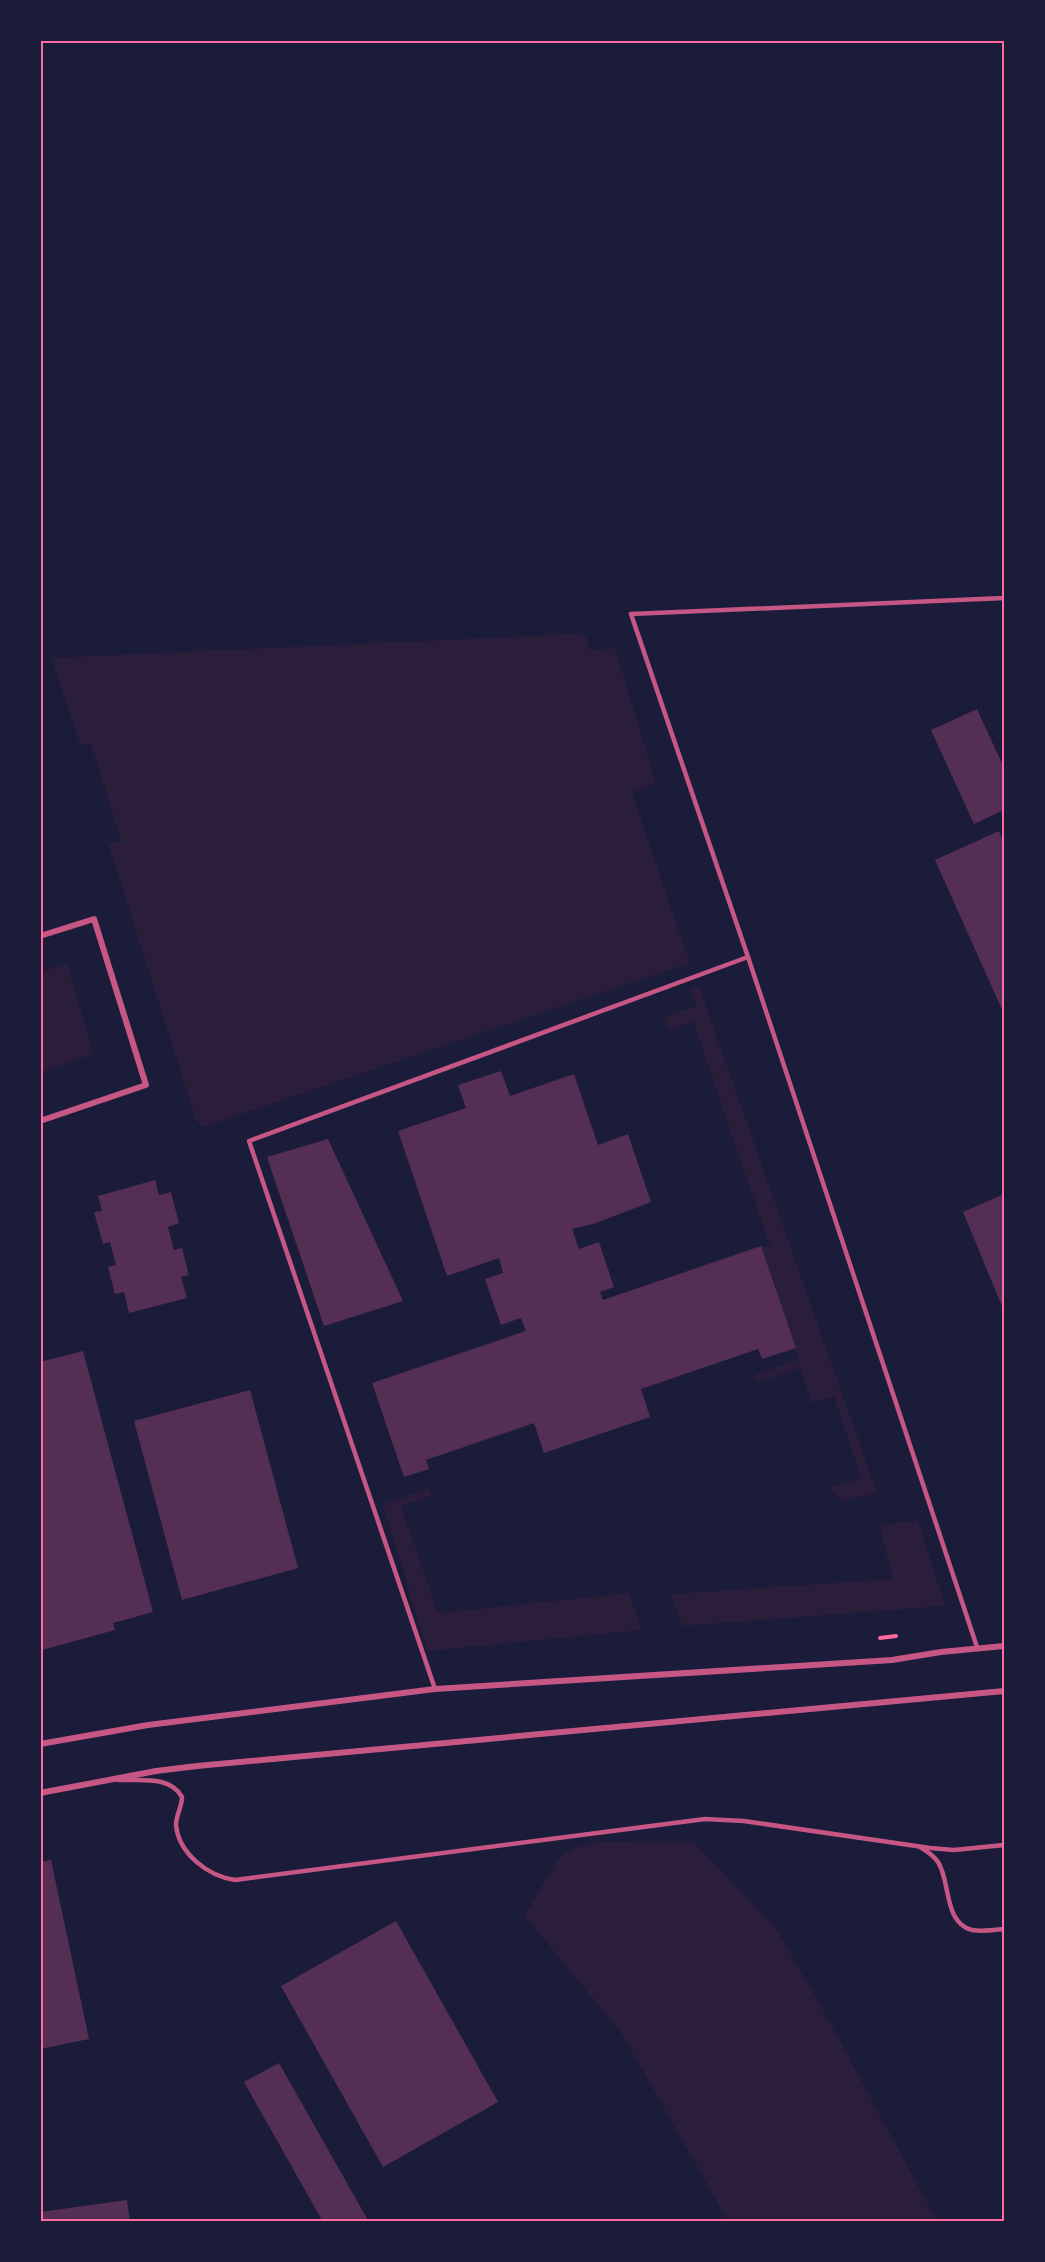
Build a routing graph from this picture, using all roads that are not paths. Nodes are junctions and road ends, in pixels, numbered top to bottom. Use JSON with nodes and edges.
{"nodes":[{"id":1,"x":1005,"y":598,"type":"edge"},
{"id":2,"x":40,"y":936,"type":"edge"},
{"id":3,"x":748,"y":957,"type":"junction"},
{"id":4,"x":40,"y":1121,"type":"edge"},
{"id":5,"x":1005,"y":1646,"type":"edge"},
{"id":6,"x":977,"y":1647,"type":"junction"},
{"id":7,"x":435,"y":1689,"type":"junction"},
{"id":8,"x":1005,"y":1691,"type":"edge"},
{"id":9,"x":40,"y":1744,"type":"edge"},
{"id":10,"x":104,"y":1780,"type":"junction"},
{"id":11,"x":40,"y":1792,"type":"edge"},
{"id":12,"x":909,"y":1844,"type":"junction"},
{"id":13,"x":1005,"y":1845,"type":"edge"},
{"id":14,"x":1005,"y":1929,"type":"edge"}],
"edges":[{"from":1,"to":3,"type":"lane"},
{"from":2,"to":4,"type":"street"},
{"from":3,"to":6,"type":"lane"},
{"from":3,"to":7,"type":"lane"},
{"from":5,"to":6,"type":"street"},
{"from":6,"to":7,"type":"street"},
{"from":7,"to":9,"type":"street"},
{"from":8,"to":10,"type":"street"},
{"from":10,"to":11,"type":"street"},
{"from":10,"to":12,"type":"lane"},
{"from":12,"to":13,"type":"lane"},
{"from":12,"to":14,"type":"lane"}]}
